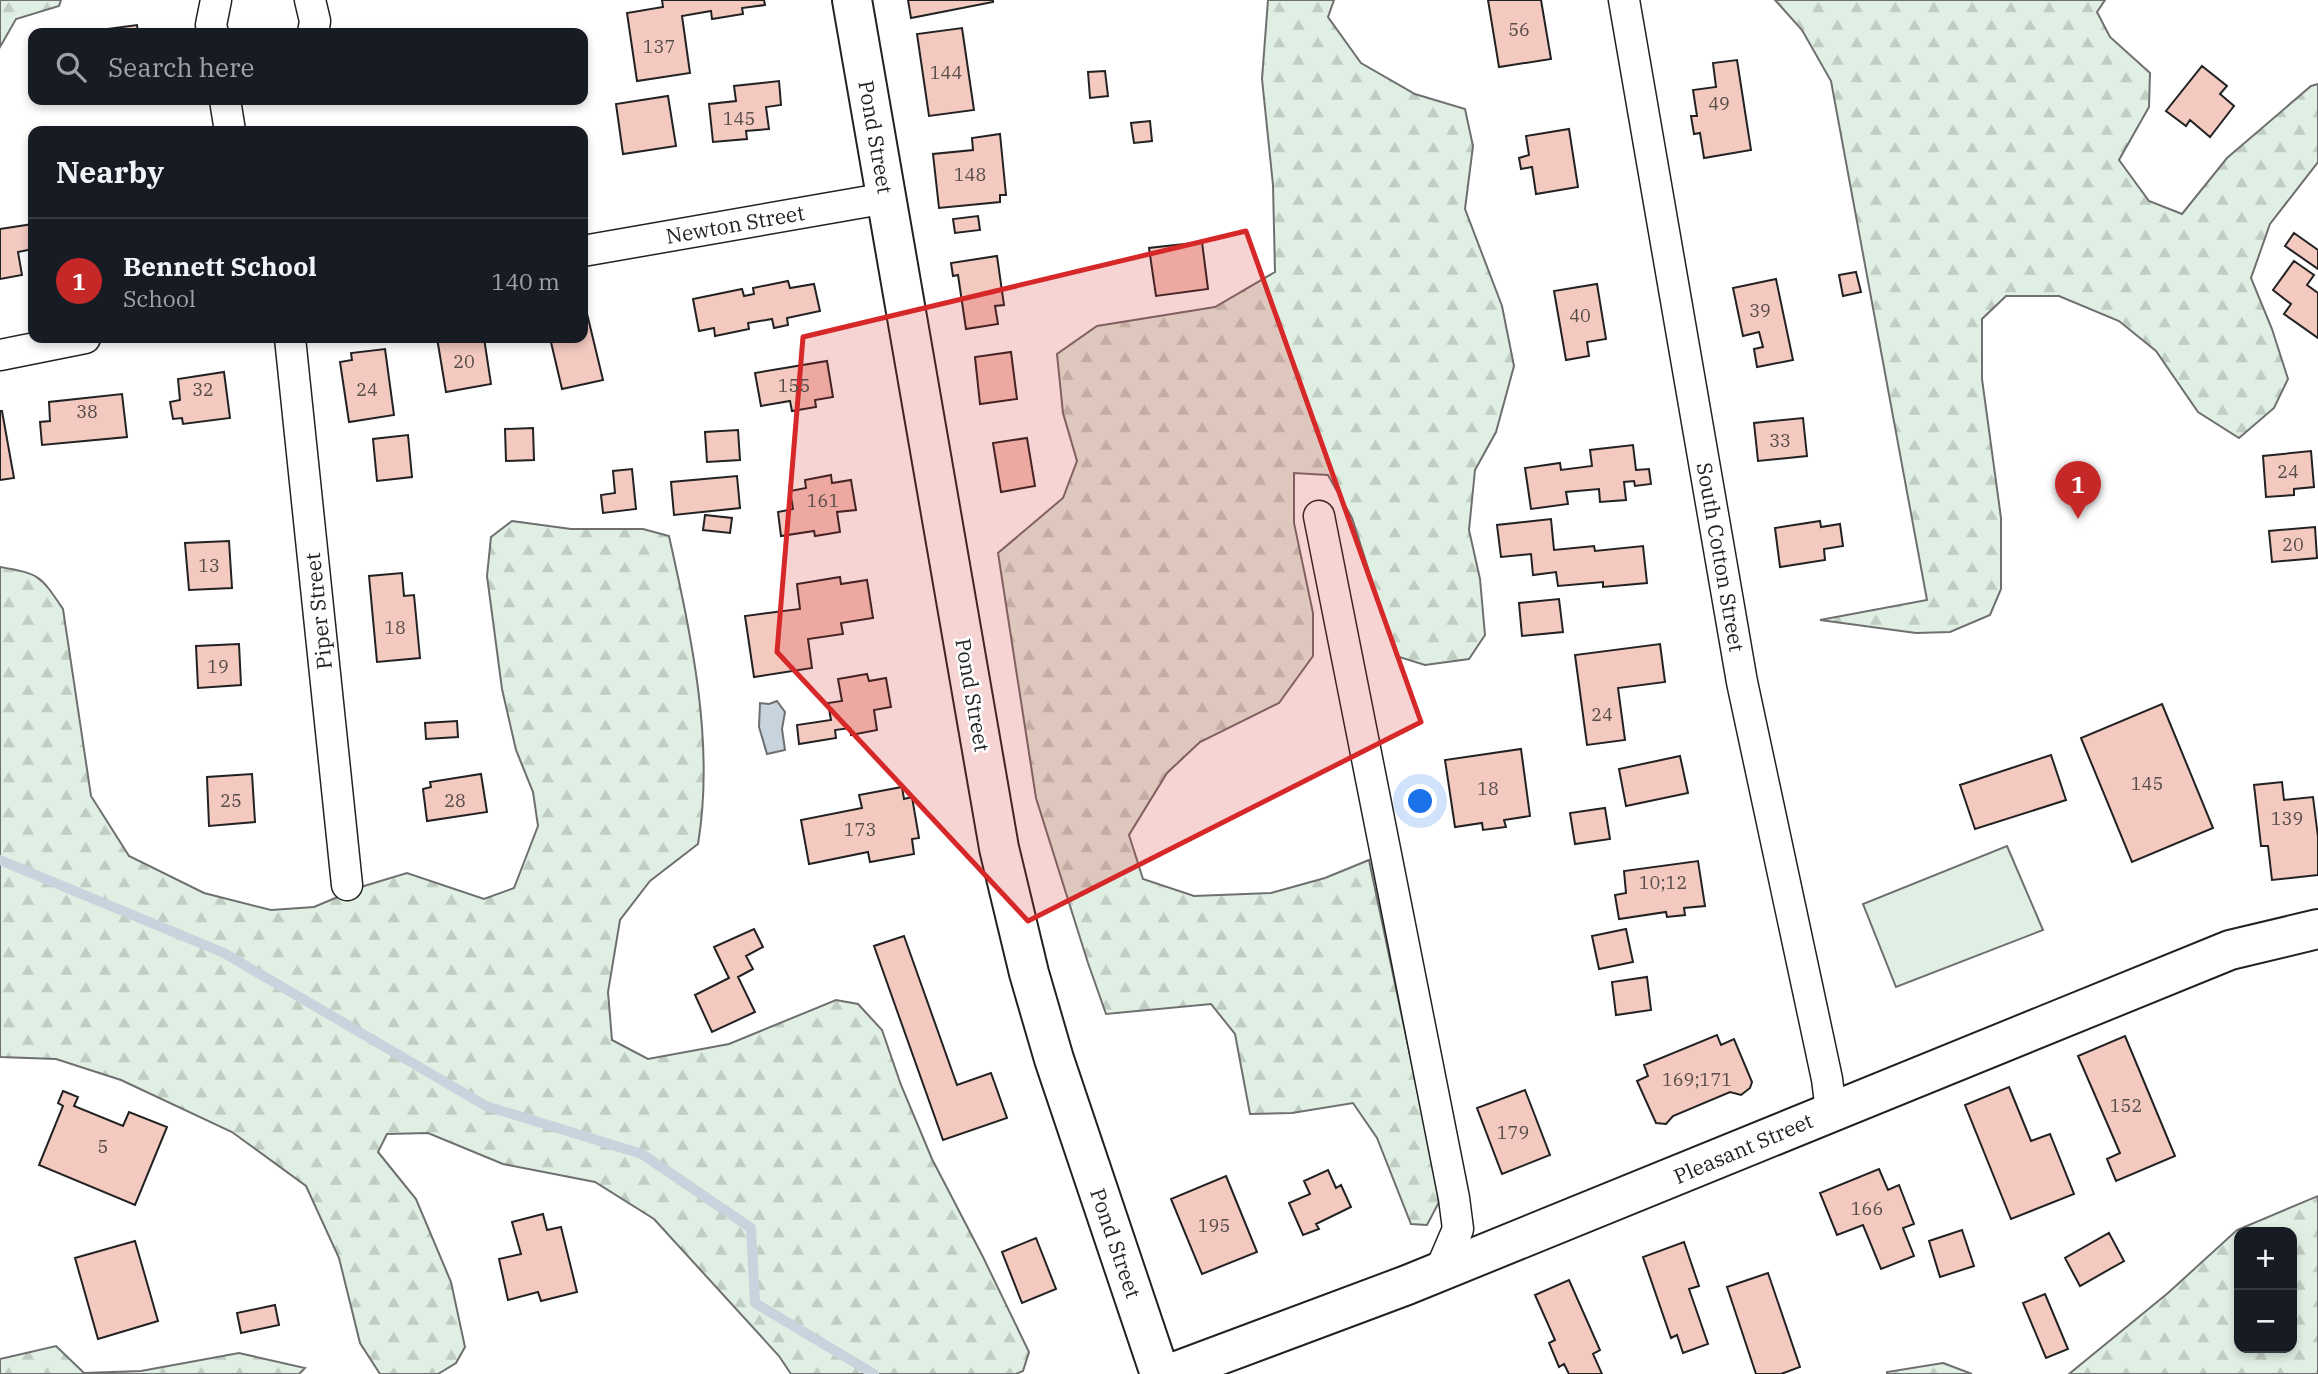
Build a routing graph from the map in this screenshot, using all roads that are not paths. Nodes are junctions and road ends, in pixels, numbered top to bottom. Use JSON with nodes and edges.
{"nodes":[{"id":1,"x":216,"y":0,"type":"edge"},
{"id":2,"x":310,"y":0,"type":"edge"},
{"id":3,"x":852,"y":0,"type":"edge"},
{"id":4,"x":1624,"y":0,"type":"edge"},
{"id":5,"x":212,"y":28,"type":"edge"},
{"id":6,"x":314,"y":28,"type":"edge"},
{"id":7,"x":887,"y":198,"type":"junction"},
{"id":8,"x":588,"y":250,"type":"edge"},
{"id":9,"x":60,"y":343,"type":"edge"},
{"id":10,"x":291,"y":343,"type":"edge"},
{"id":11,"x":0,"y":355,"type":"edge"},
{"id":12,"x":1319,"y":516,"type":"dead end"},
{"id":13,"x":347,"y":885,"type":"dead end"},
{"id":14,"x":2318,"y":929,"type":"edge"},
{"id":15,"x":1832,"y":1111,"type":"junction"},
{"id":16,"x":1440,"y":1271,"type":"junction"},
{"id":17,"x":1160,"y":1374,"type":"edge"},
{"id":18,"x":1169,"y":1374,"type":"edge"}],
"edges":[{"from":1,"to":5,"type":"street"},
{"from":2,"to":6,"type":"street"},
{"from":3,"to":7,"type":"street","name":"Pond Street"},
{"from":4,"to":15,"type":"street","name":"South Cotton Street"},
{"from":7,"to":8,"type":"street","name":"Newton Street"},
{"from":7,"to":17,"type":"street","name":"Pond Street"},
{"from":9,"to":11,"type":"street"},
{"from":10,"to":13,"type":"street","name":"Piper Street"},
{"from":12,"to":16,"type":"street"},
{"from":14,"to":15,"type":"street","name":"Pleasant Street"},
{"from":15,"to":16,"type":"street","name":"Pleasant Street"},
{"from":16,"to":18,"type":"street","name":"Pleasant Street"}]}
